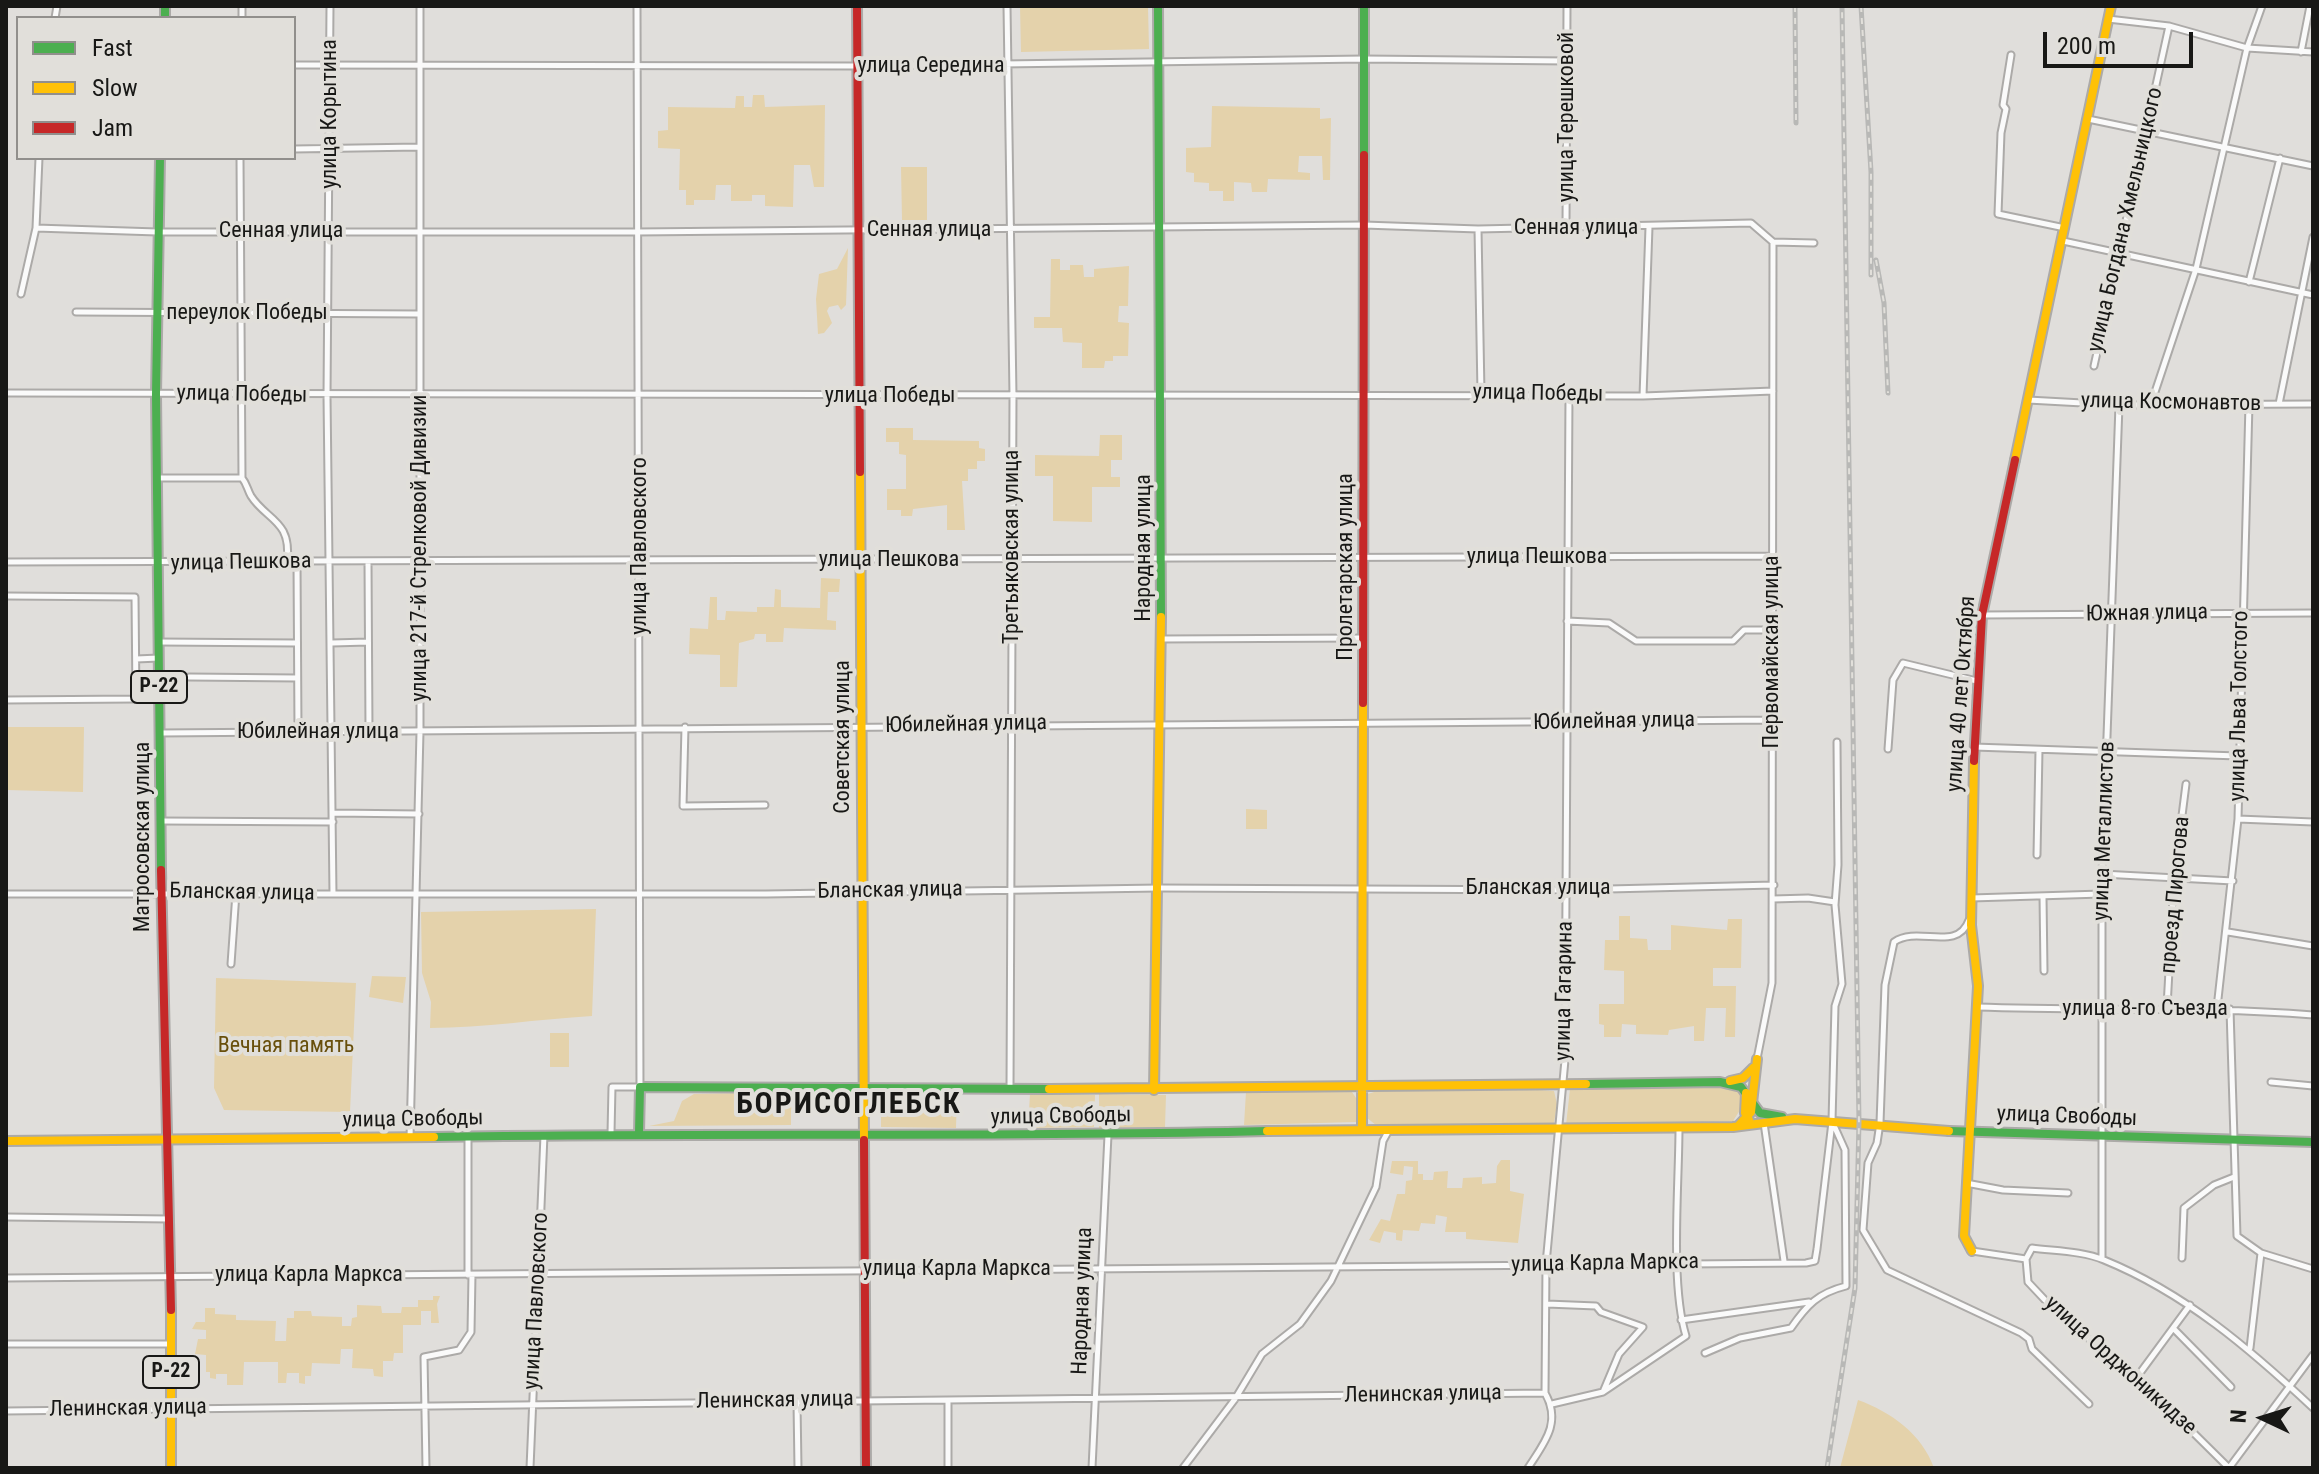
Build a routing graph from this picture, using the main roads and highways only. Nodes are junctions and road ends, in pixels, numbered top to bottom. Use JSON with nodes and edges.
{"nodes":[{"id":1,"x":857,"y":6,"type":"edge"},
{"id":2,"x":1158,"y":6,"type":"edge"},
{"id":3,"x":1364,"y":6,"type":"edge"},
{"id":4,"x":2111,"y":6,"type":"edge"},
{"id":5,"x":160,"y":160,"type":"edge"},
{"id":6,"x":1755,"y":1064,"type":"junction"},
{"id":7,"x":1720,"y":1082,"type":"junction"},
{"id":8,"x":863,"y":1087,"type":"junction"},
{"id":9,"x":1362,"y":1088,"type":"junction"},
{"id":10,"x":1154,"y":1090,"type":"junction"},
{"id":11,"x":1746,"y":1093,"type":"junction"},
{"id":12,"x":1751,"y":1103,"type":"junction"},
{"id":13,"x":1820,"y":1121,"type":"junction"},
{"id":14,"x":1756,"y":1122,"type":"junction"},
{"id":15,"x":1367,"y":1128,"type":"junction"},
{"id":16,"x":1968,"y":1132,"type":"junction"},
{"id":17,"x":639,"y":1133,"type":"junction"},
{"id":18,"x":864,"y":1135,"type":"junction"},
{"id":19,"x":6,"y":1141,"type":"edge"},
{"id":20,"x":166,"y":1142,"type":"junction"},
{"id":21,"x":2313,"y":1142,"type":"edge"},
{"id":22,"x":1972,"y":1251,"type":"road end"},
{"id":23,"x":171,"y":1468,"type":"edge"},
{"id":24,"x":866,"y":1468,"type":"edge"}],
"edges":[{"from":1,"to":8,"type":"main road","name":"Советская улица"},
{"from":2,"to":10,"type":"main road","name":"Народная улица"},
{"from":3,"to":9,"type":"main road","name":"Пролетарская улица"},
{"from":4,"to":16,"type":"main road","name":"улица 40 лет Октября"},
{"from":5,"to":20,"type":"main road","name":"Матросовская улица","number":"Р-22"},
{"from":6,"to":7,"type":"main road"},
{"from":6,"to":11,"type":"main road"},
{"from":6,"to":12,"type":"main road"},
{"from":7,"to":9,"type":"main road","name":"улица Свободы"},
{"from":7,"to":11,"type":"main road","name":"улица Свободы"},
{"from":8,"to":10,"type":"main road","name":"улица Свободы"},
{"from":8,"to":17,"type":"main road","name":"улица Свободы"},
{"from":8,"to":18,"type":"main road","name":"Советская улица"},
{"from":9,"to":10,"type":"main road","name":"улица Свободы"},
{"from":9,"to":15,"type":"main road","name":"Пролетарская улица"},
{"from":11,"to":12,"type":"main road"},
{"from":11,"to":14,"type":"main road"},
{"from":12,"to":13,"type":"main road","name":"улица Свободы"},
{"from":12,"to":14,"type":"main road"},
{"from":13,"to":14,"type":"main road","name":"улица Свободы"},
{"from":13,"to":16,"type":"main road","name":"улица Свободы"},
{"from":14,"to":15,"type":"main road","name":"улица Свободы"},
{"from":15,"to":18,"type":"main road","name":"улица Свободы"},
{"from":16,"to":21,"type":"main road","name":"улица Свободы"},
{"from":16,"to":22,"type":"main road","name":"улица 40 лет Октября"},
{"from":17,"to":18,"type":"main road","name":"улица Свободы"},
{"from":17,"to":20,"type":"main road","name":"улица Свободы"},
{"from":18,"to":24,"type":"main road","name":"Советская улица"},
{"from":19,"to":20,"type":"main road","name":"улица Свободы"},
{"from":20,"to":23,"type":"main road","name":"Матросовская улица","number":"Р-22"}]}
